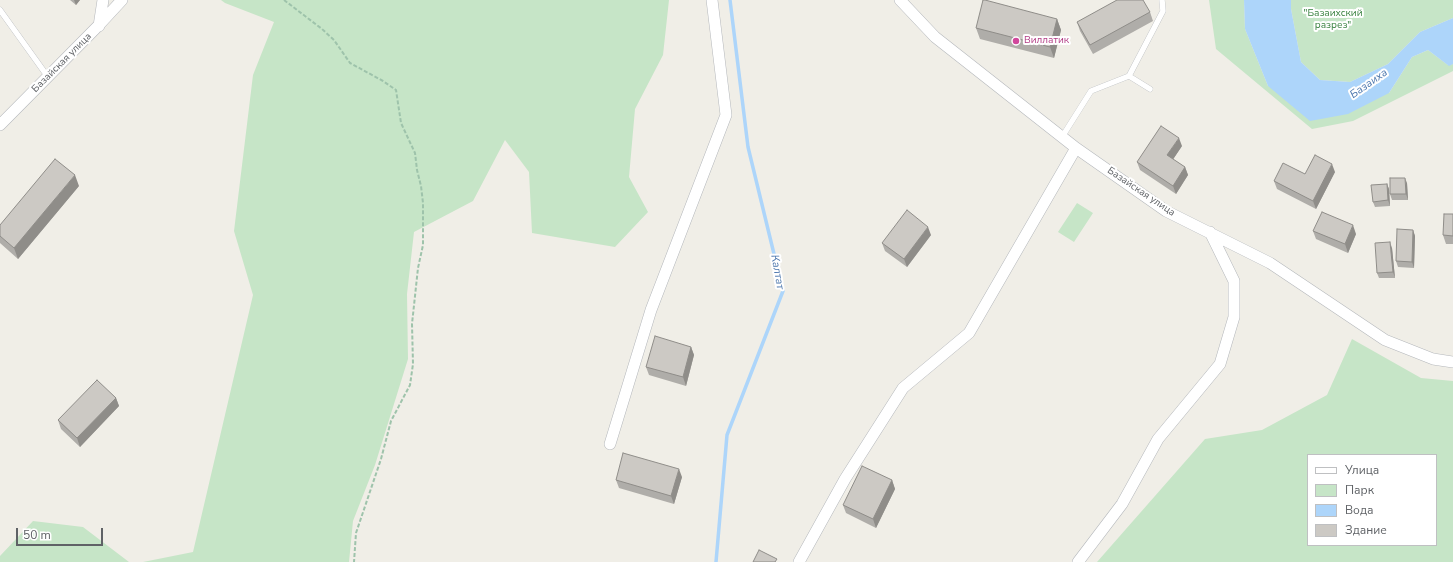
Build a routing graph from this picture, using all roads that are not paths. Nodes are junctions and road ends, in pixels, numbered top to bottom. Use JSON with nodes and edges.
{"nodes":[{"id":1,"x":103,"y":0,"type":"edge"},
{"id":2,"x":122,"y":0,"type":"edge"},
{"id":3,"x":712,"y":0,"type":"edge"},
{"id":4,"x":900,"y":0,"type":"edge"},
{"id":5,"x":1162,"y":0,"type":"edge"},
{"id":6,"x":0,"y":10,"type":"edge"},
{"id":7,"x":98,"y":26,"type":"junction"},
{"id":8,"x":1129,"y":76,"type":"junction"},
{"id":9,"x":48,"y":77,"type":"junction"},
{"id":10,"x":1150,"y":89,"type":"dead end"},
{"id":11,"x":0,"y":125,"type":"edge"},
{"id":12,"x":1062,"y":137,"type":"junction"},
{"id":13,"x":1076,"y":148,"type":"junction"},
{"id":14,"x":1210,"y":232,"type":"junction"},
{"id":15,"x":1453,"y":362,"type":"edge"},
{"id":16,"x":610,"y":444,"type":"dead end"},
{"id":17,"x":799,"y":562,"type":"edge"},
{"id":18,"x":1078,"y":562,"type":"edge"}],
"edges":[{"from":1,"to":7,"type":"street"},
{"from":2,"to":7,"type":"street","name":"Базайская улица"},
{"from":3,"to":16,"type":"street"},
{"from":4,"to":12,"type":"street","name":"Базайская улица"},
{"from":5,"to":8,"type":"lane"},
{"from":6,"to":9,"type":"lane"},
{"from":7,"to":9,"type":"street","name":"Базайская улица"},
{"from":8,"to":10,"type":"lane"},
{"from":8,"to":12,"type":"lane"},
{"from":9,"to":11,"type":"street","name":"Базайская улица"},
{"from":12,"to":13,"type":"street","name":"Базайская улица"},
{"from":13,"to":14,"type":"street","name":"Базайская улица"},
{"from":13,"to":17,"type":"street"},
{"from":14,"to":15,"type":"street","name":"Базайская улица"},
{"from":14,"to":18,"type":"street"}]}
